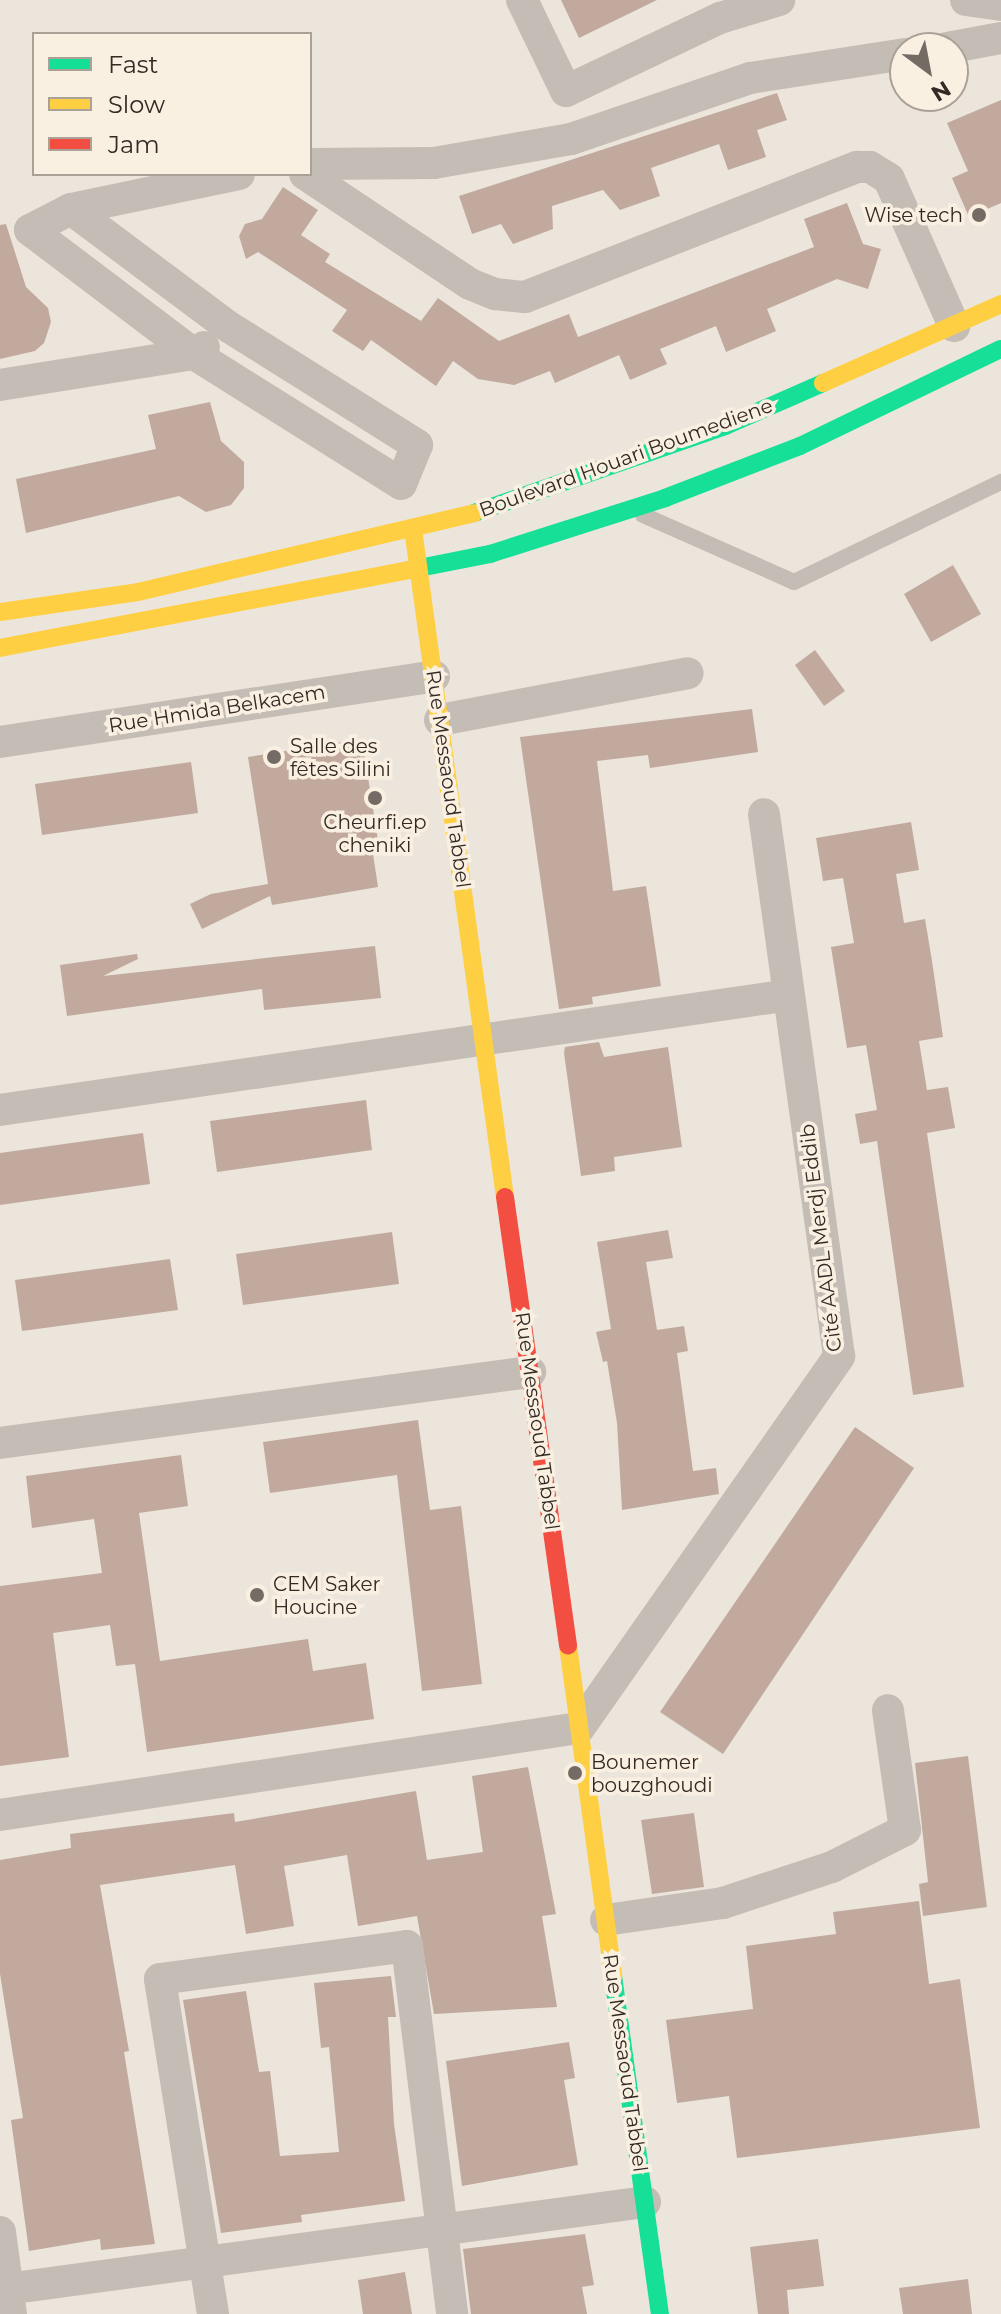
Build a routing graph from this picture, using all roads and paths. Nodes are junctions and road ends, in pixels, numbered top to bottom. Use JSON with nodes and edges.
{"nodes":[{"id":1,"x":522,"y":0,"type":"edge"},
{"id":2,"x":779,"y":0,"type":"edge"},
{"id":3,"x":966,"y":0,"type":"edge"},
{"id":4,"x":1001,"y":5,"type":"edge"},
{"id":5,"x":1001,"y":38,"type":"edge"},
{"id":6,"x":969,"y":44,"type":"edge"},
{"id":7,"x":889,"y":56,"type":"edge"},
{"id":8,"x":312,"y":164,"type":"edge"},
{"id":9,"x":229,"y":176,"type":"edge"},
{"id":10,"x":308,"y":176,"type":"edge"},
{"id":11,"x":71,"y":209,"type":"junction"},
{"id":12,"x":1001,"y":304,"type":"edge"},
{"id":13,"x":954,"y":326,"type":"junction"},
{"id":14,"x":229,"y":327,"type":"junction"},
{"id":15,"x":1001,"y":349,"type":"edge"},
{"id":16,"x":194,"y":354,"type":"junction"},
{"id":17,"x":0,"y":385,"type":"edge"},
{"id":18,"x":1001,"y":482,"type":"edge"},
{"id":19,"x":401,"y":484,"type":"junction"},
{"id":20,"x":631,"y":509,"type":"junction"},
{"id":21,"x":412,"y":527,"type":"junction"},
{"id":22,"x":418,"y":569,"type":"junction"},
{"id":23,"x":0,"y":612,"type":"edge"},
{"id":24,"x":0,"y":648,"type":"edge"},
{"id":25,"x":688,"y":673,"type":"dead end"},
{"id":26,"x":434,"y":676,"type":"junction"},
{"id":27,"x":440,"y":720,"type":"junction"},
{"id":28,"x":0,"y":742,"type":"edge"},
{"id":29,"x":764,"y":814,"type":"dead end"},
{"id":30,"x":789,"y":995,"type":"junction"},
{"id":31,"x":485,"y":1041,"type":"junction"},
{"id":32,"x":0,"y":1110,"type":"edge"},
{"id":33,"x":530,"y":1372,"type":"junction"},
{"id":34,"x":0,"y":1443,"type":"edge"},
{"id":35,"x":888,"y":1710,"type":"dead end"},
{"id":36,"x":579,"y":1728,"type":"junction"},
{"id":37,"x":0,"y":1815,"type":"edge"},
{"id":38,"x":606,"y":1920,"type":"junction"},
{"id":39,"x":645,"y":2202,"type":"junction"},
{"id":40,"x":440,"y":2230,"type":"junction"},
{"id":41,"x":0,"y":2232,"type":"edge"},
{"id":42,"x":206,"y":2262,"type":"junction"},
{"id":43,"x":6,"y":2298,"type":"edge"},
{"id":44,"x":213,"y":2314,"type":"edge"},
{"id":45,"x":452,"y":2314,"type":"edge"},
{"id":46,"x":660,"y":2314,"type":"edge"}],
"edges":[{"from":1,"to":2,"type":"street"},
{"from":3,"to":4,"type":"street"},
{"from":5,"to":6,"type":"street"},
{"from":7,"to":8,"type":"street"},
{"from":9,"to":11,"type":"street"},
{"from":10,"to":13,"type":"street"},
{"from":11,"to":14,"type":"street"},
{"from":11,"to":16,"type":"street"},
{"from":12,"to":13,"type":"main road","name":"Boulevard Houari Boumediene"},
{"from":13,"to":21,"type":"main road","name":"Boulevard Houari Boumediene"},
{"from":14,"to":16,"type":"street"},
{"from":14,"to":19,"type":"street"},
{"from":15,"to":20,"type":"main road"},
{"from":16,"to":17,"type":"street"},
{"from":16,"to":19,"type":"street"},
{"from":18,"to":20,"type":"lane"},
{"from":19,"to":21,"type":"street"},
{"from":20,"to":22,"type":"main road"},
{"from":21,"to":22,"type":"main road","name":"Rue Messaoud Tabbel"},
{"from":21,"to":23,"type":"main road","name":"Boulevard Houari Boumediene"},
{"from":22,"to":24,"type":"main road"},
{"from":22,"to":26,"type":"main road","name":"Rue Messaoud Tabbel"},
{"from":25,"to":27,"type":"street"},
{"from":26,"to":27,"type":"main road","name":"Rue Messaoud Tabbel"},
{"from":26,"to":28,"type":"street","name":"Rue Hmida Belkacem"},
{"from":27,"to":31,"type":"main road","name":"Rue Messaoud Tabbel"},
{"from":29,"to":30,"type":"street","name":"Cité AADL Merdj Eddib"},
{"from":30,"to":31,"type":"street"},
{"from":30,"to":36,"type":"street","name":"Cité AADL Merdj Eddib"},
{"from":31,"to":32,"type":"street"},
{"from":31,"to":33,"type":"main road","name":"Rue Messaoud Tabbel"},
{"from":33,"to":34,"type":"street"},
{"from":33,"to":36,"type":"main road","name":"Rue Messaoud Tabbel"},
{"from":35,"to":38,"type":"street"},
{"from":36,"to":37,"type":"street"},
{"from":36,"to":38,"type":"main road","name":"Rue Messaoud Tabbel"},
{"from":38,"to":39,"type":"main road","name":"Rue Messaoud Tabbel"},
{"from":39,"to":40,"type":"street"},
{"from":39,"to":46,"type":"main road","name":"Rue Messaoud Tabbel"},
{"from":40,"to":42,"type":"street"},
{"from":40,"to":42,"type":"street"},
{"from":40,"to":45,"type":"street"},
{"from":41,"to":43,"type":"street"},
{"from":42,"to":43,"type":"street"},
{"from":42,"to":44,"type":"street"}]}
